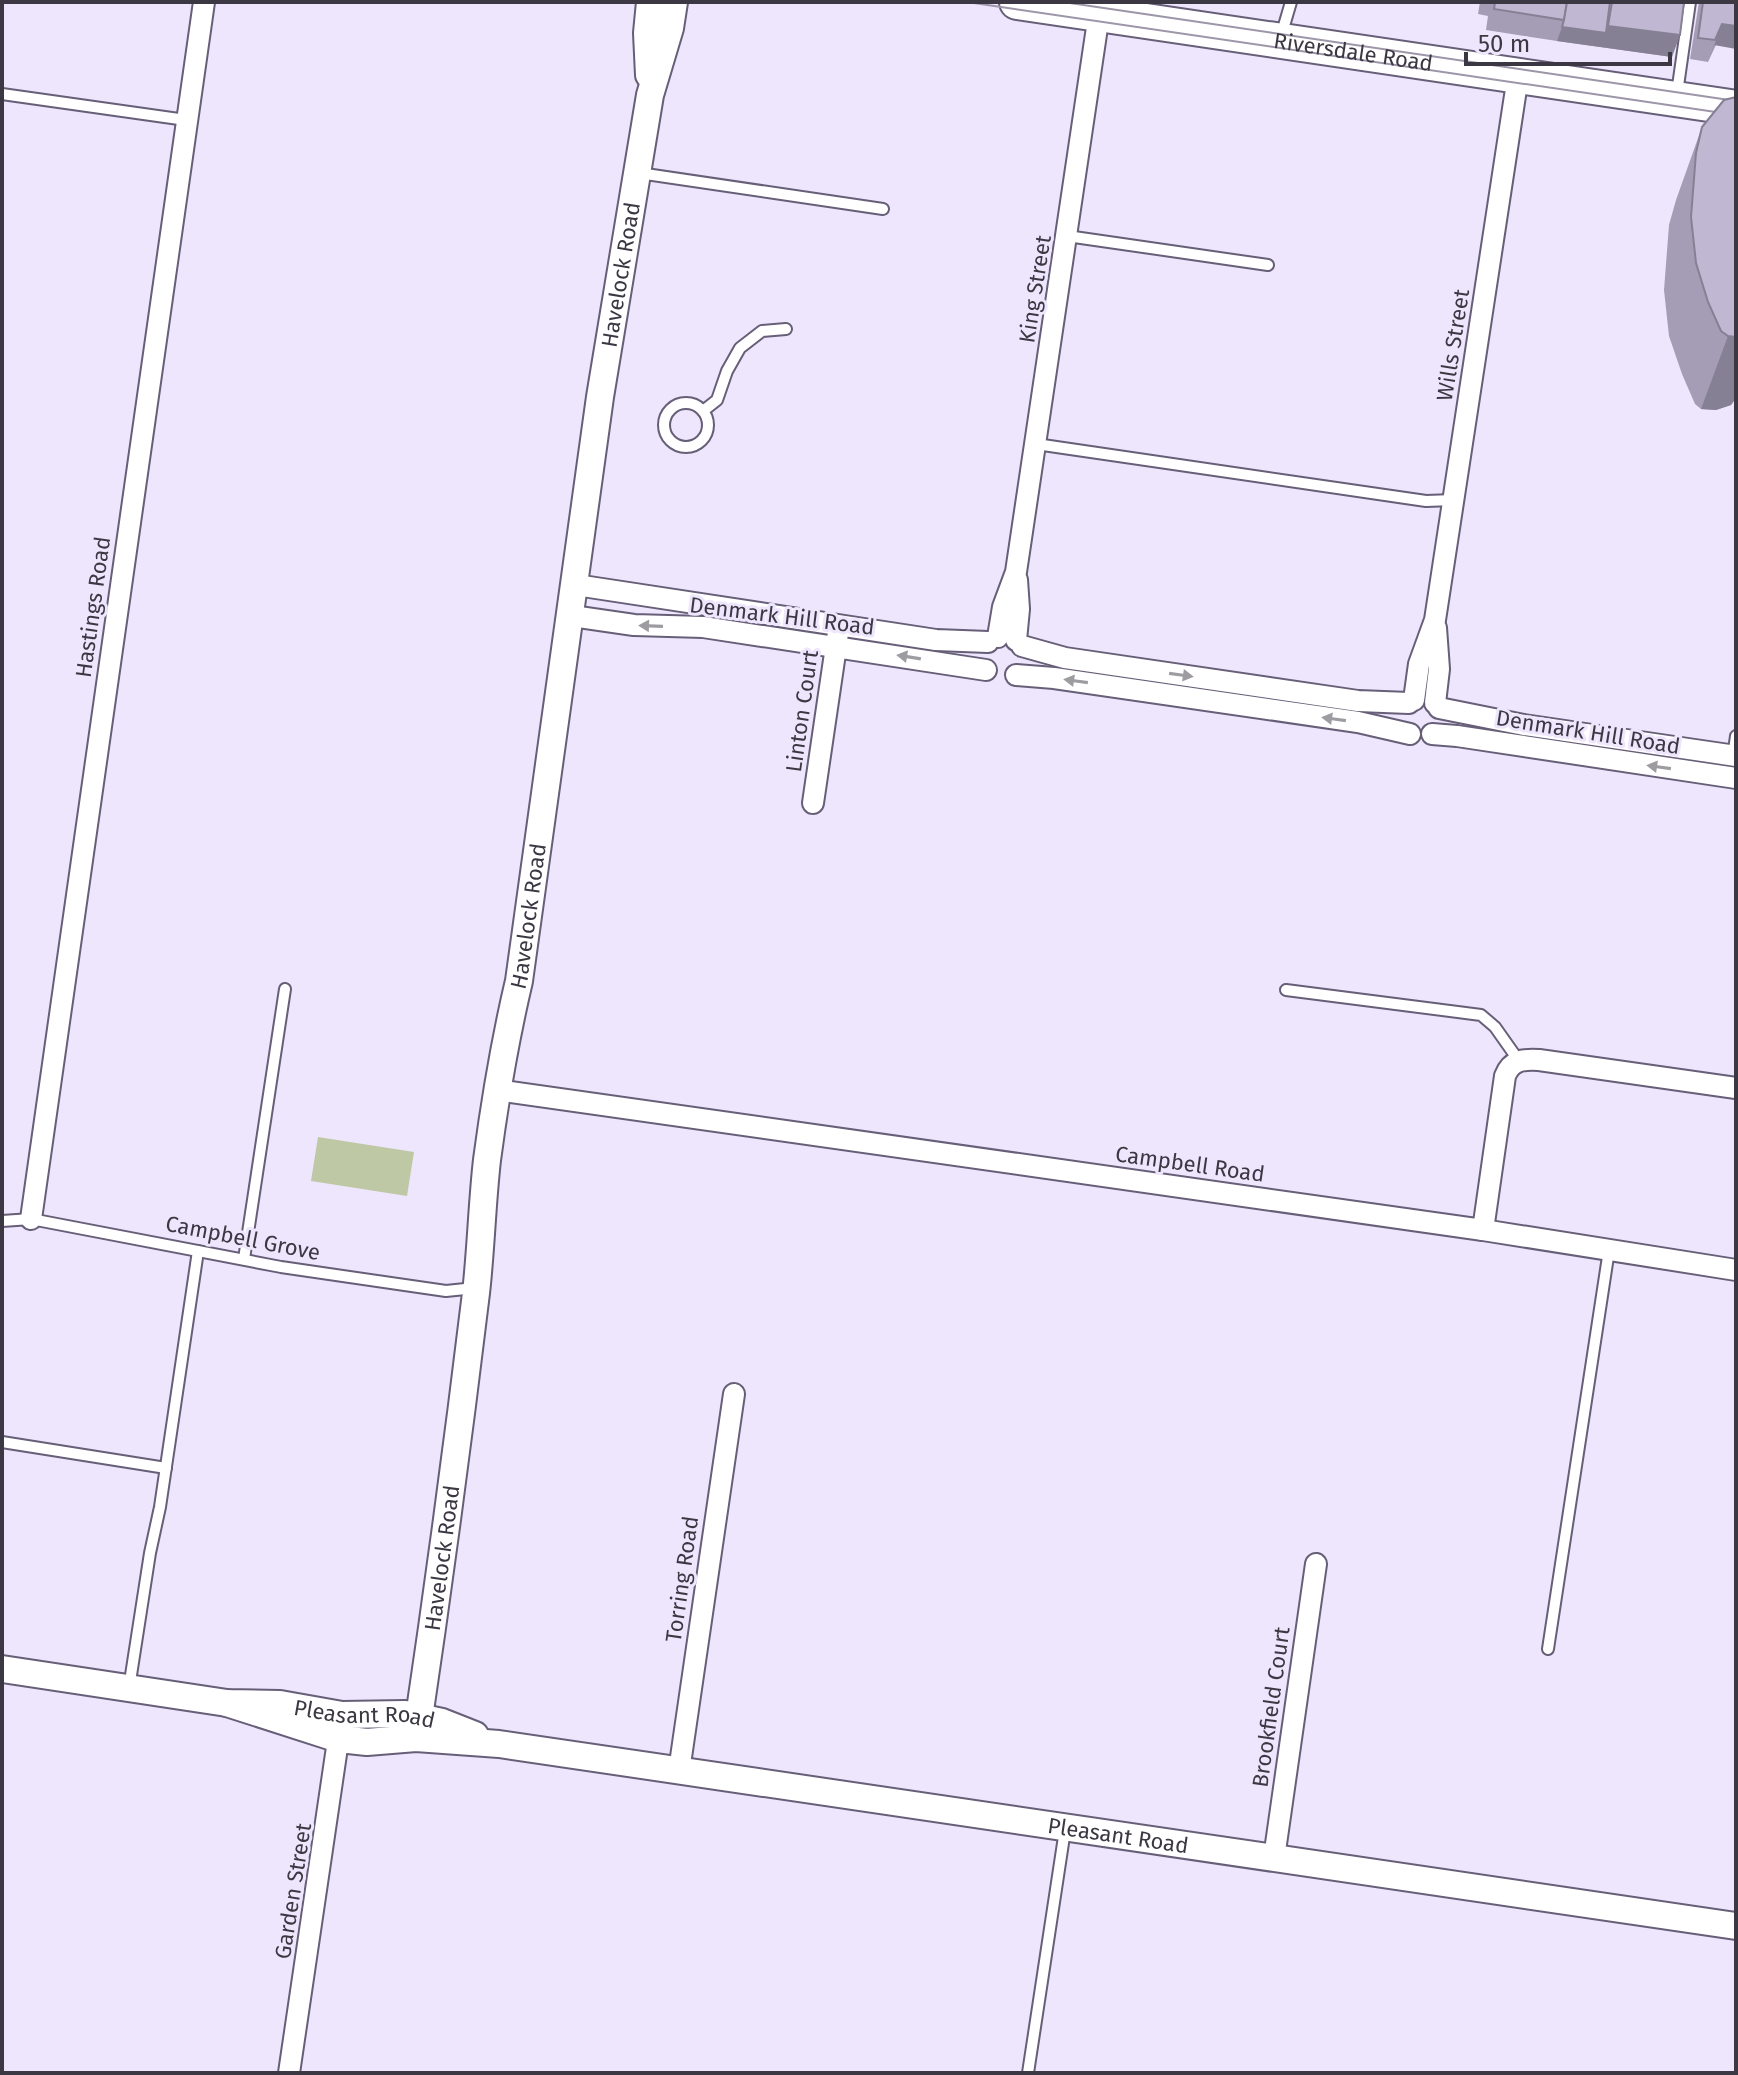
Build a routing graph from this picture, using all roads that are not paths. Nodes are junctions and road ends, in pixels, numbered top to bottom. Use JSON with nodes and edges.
{"nodes":[{"id":1,"x":204,"y":2,"type":"edge"},
{"id":2,"x":650,"y":2,"type":"edge"},
{"id":3,"x":674,"y":2,"type":"edge"},
{"id":4,"x":1017,"y":2,"type":"edge"},
{"id":5,"x":1291,"y":2,"type":"edge"},
{"id":6,"x":1690,"y":2,"type":"edge"},
{"id":7,"x":1099,"y":14,"type":"junction"},
{"id":8,"x":1279,"y":41,"type":"junction"},
{"id":9,"x":1518,"y":76,"type":"junction"},
{"id":10,"x":2,"y":94,"type":"edge"},
{"id":11,"x":650,"y":95,"type":"junction"},
{"id":12,"x":1677,"y":99,"type":"junction"},
{"id":13,"x":1736,"y":108,"type":"edge"},
{"id":14,"x":186,"y":120,"type":"junction"},
{"id":15,"x":637,"y":173,"type":"junction"},
{"id":16,"x":883,"y":209,"type":"dead end"},
{"id":17,"x":1067,"y":236,"type":"junction"},
{"id":18,"x":1268,"y":265,"type":"dead end"},
{"id":19,"x":786,"y":329,"type":"dead end"},
{"id":20,"x":703,"y":411,"type":"junction"},
{"id":21,"x":1036,"y":444,"type":"junction"},
{"id":22,"x":1454,"y":500,"type":"junction"},
{"id":23,"x":576,"y":585,"type":"junction"},
{"id":24,"x":572,"y":616,"type":"junction"},
{"id":25,"x":1435,"y":620,"type":"junction"},
{"id":26,"x":839,"y":625,"type":"junction"},
{"id":27,"x":1006,"y":641,"type":"junction"},
{"id":28,"x":836,"y":647,"type":"junction"},
{"id":29,"x":986,"y":670,"type":"junction"},
{"id":30,"x":1016,"y":675,"type":"junction"},
{"id":31,"x":1411,"y":702,"type":"junction"},
{"id":32,"x":1437,"y":705,"type":"junction"},
{"id":33,"x":1410,"y":734,"type":"junction"},
{"id":34,"x":1432,"y":734,"type":"junction"},
{"id":35,"x":1735,"y":749,"type":"edge"},
{"id":36,"x":1733,"y":778,"type":"edge"},
{"id":37,"x":813,"y":803,"type":"dead end"},
{"id":38,"x":285,"y":989,"type":"dead end"},
{"id":39,"x":1286,"y":990,"type":"dead end"},
{"id":40,"x":1519,"y":1061,"type":"junction"},
{"id":41,"x":1736,"y":1088,"type":"edge"},
{"id":42,"x":497,"y":1090,"type":"junction"},
{"id":43,"x":31,"y":1219,"type":"junction"},
{"id":44,"x":2,"y":1221,"type":"edge"},
{"id":45,"x":1483,"y":1230,"type":"junction"},
{"id":46,"x":1609,"y":1250,"type":"junction"},
{"id":47,"x":198,"y":1251,"type":"junction"},
{"id":48,"x":244,"y":1259,"type":"junction"},
{"id":49,"x":1736,"y":1270,"type":"edge"},
{"id":50,"x":476,"y":1287,"type":"junction"},
{"id":51,"x":734,"y":1394,"type":"dead end"},
{"id":52,"x":2,"y":1442,"type":"edge"},
{"id":53,"x":166,"y":1468,"type":"junction"},
{"id":54,"x":1316,"y":1564,"type":"dead end"},
{"id":55,"x":1548,"y":1649,"type":"dead end"},
{"id":56,"x":2,"y":1669,"type":"edge"},
{"id":57,"x":129,"y":1688,"type":"junction"},
{"id":58,"x":340,"y":1727,"type":"junction"},
{"id":59,"x":418,"y":1727,"type":"junction"},
{"id":60,"x":679,"y":1771,"type":"junction"},
{"id":61,"x":1065,"y":1827,"type":"junction"},
{"id":62,"x":1274,"y":1858,"type":"junction"},
{"id":63,"x":1736,"y":1926,"type":"edge"},
{"id":64,"x":289,"y":2073,"type":"edge"},
{"id":65,"x":1028,"y":2073,"type":"edge"}],
"edges":[{"from":1,"to":14,"type":"street","name":"Hastings Road"},
{"from":2,"to":11,"type":"street","name":"Havelock Road"},
{"from":3,"to":11,"type":"street","name":"Havelock Road"},
{"from":4,"to":7,"type":"main road","name":"Riversdale Road"},
{"from":5,"to":8,"type":"lane"},
{"from":6,"to":12,"type":"lane"},
{"from":7,"to":8,"type":"main road","name":"Riversdale Road"},
{"from":7,"to":17,"type":"street","name":"King Street"},
{"from":8,"to":9,"type":"main road","name":"Riversdale Road"},
{"from":9,"to":12,"type":"main road","name":"Riversdale Road"},
{"from":9,"to":22,"type":"street","name":"Wills Street"},
{"from":10,"to":14,"type":"lane"},
{"from":11,"to":15,"type":"street","name":"Havelock Road"},
{"from":12,"to":13,"type":"main road","name":"Riversdale Road"},
{"from":14,"to":43,"type":"street","name":"Hastings Road"},
{"from":15,"to":16,"type":"lane"},
{"from":15,"to":23,"type":"street","name":"Havelock Road"},
{"from":17,"to":18,"type":"lane"},
{"from":17,"to":21,"type":"street","name":"King Street"},
{"from":19,"to":20,"type":"lane"},
{"from":20,"to":20,"type":"lane"},
{"from":21,"to":22,"type":"lane"},
{"from":21,"to":27,"type":"street","name":"King Street"},
{"from":22,"to":25,"type":"street","name":"Wills Street"},
{"from":23,"to":24,"type":"street","name":"Havelock Road"},
{"from":23,"to":26,"type":"street","name":"Denmark Hill Road"},
{"from":28,"to":24,"type":"street","name":"Denmark Hill Road","one_way":true},
{"from":24,"to":42,"type":"street","name":"Havelock Road"},
{"from":25,"to":31,"type":"street","name":"Wills Street"},
{"from":25,"to":32,"type":"street","name":"Wills Street"},
{"from":26,"to":27,"type":"street","name":"Denmark Hill Road"},
{"from":26,"to":28,"type":"street","name":"Linton Court"},
{"from":27,"to":29,"type":"street"},
{"from":27,"to":30,"type":"street"},
{"from":27,"to":31,"type":"street","name":"Denmark Hill Road","one_way":true},
{"from":29,"to":28,"type":"street","name":"Denmark Hill Road","one_way":true},
{"from":28,"to":37,"type":"street","name":"Linton Court"},
{"from":29,"to":30,"type":"street"},
{"from":33,"to":30,"type":"street","one_way":true},
{"from":31,"to":32,"type":"street"},
{"from":31,"to":33,"type":"street"},
{"from":32,"to":34,"type":"street"},
{"from":32,"to":35,"type":"street","name":"Denmark Hill Road"},
{"from":33,"to":34,"type":"street"},
{"from":36,"to":34,"type":"street","name":"Denmark Hill Road","one_way":true},
{"from":35,"to":36,"type":"lane"},
{"from":38,"to":48,"type":"lane"},
{"from":39,"to":40,"type":"lane"},
{"from":40,"to":41,"type":"street"},
{"from":40,"to":45,"type":"street"},
{"from":42,"to":45,"type":"street","name":"Campbell Road"},
{"from":42,"to":50,"type":"street","name":"Havelock Road"},
{"from":43,"to":44,"type":"lane","name":"Campbell Grove"},
{"from":43,"to":47,"type":"lane","name":"Campbell Grove"},
{"from":45,"to":46,"type":"street","name":"Campbell Road"},
{"from":46,"to":49,"type":"street","name":"Campbell Road"},
{"from":46,"to":55,"type":"lane"},
{"from":47,"to":48,"type":"lane","name":"Campbell Grove"},
{"from":47,"to":53,"type":"lane"},
{"from":48,"to":50,"type":"lane","name":"Campbell Grove"},
{"from":50,"to":59,"type":"street","name":"Havelock Road"},
{"from":51,"to":60,"type":"street","name":"Torring Road"},
{"from":52,"to":53,"type":"lane"},
{"from":53,"to":57,"type":"lane"},
{"from":54,"to":62,"type":"street","name":"Brookfield Court"},
{"from":56,"to":57,"type":"street","name":"Pleasant Road"},
{"from":57,"to":58,"type":"street","name":"Pleasant Road"},
{"from":58,"to":59,"type":"street","name":"Pleasant Road"},
{"from":58,"to":64,"type":"street","name":"Garden Street"},
{"from":59,"to":60,"type":"street","name":"Pleasant Road"},
{"from":60,"to":61,"type":"street","name":"Pleasant Road"},
{"from":61,"to":62,"type":"street","name":"Pleasant Road"},
{"from":61,"to":65,"type":"lane"},
{"from":62,"to":63,"type":"street","name":"Pleasant Road"}]}
